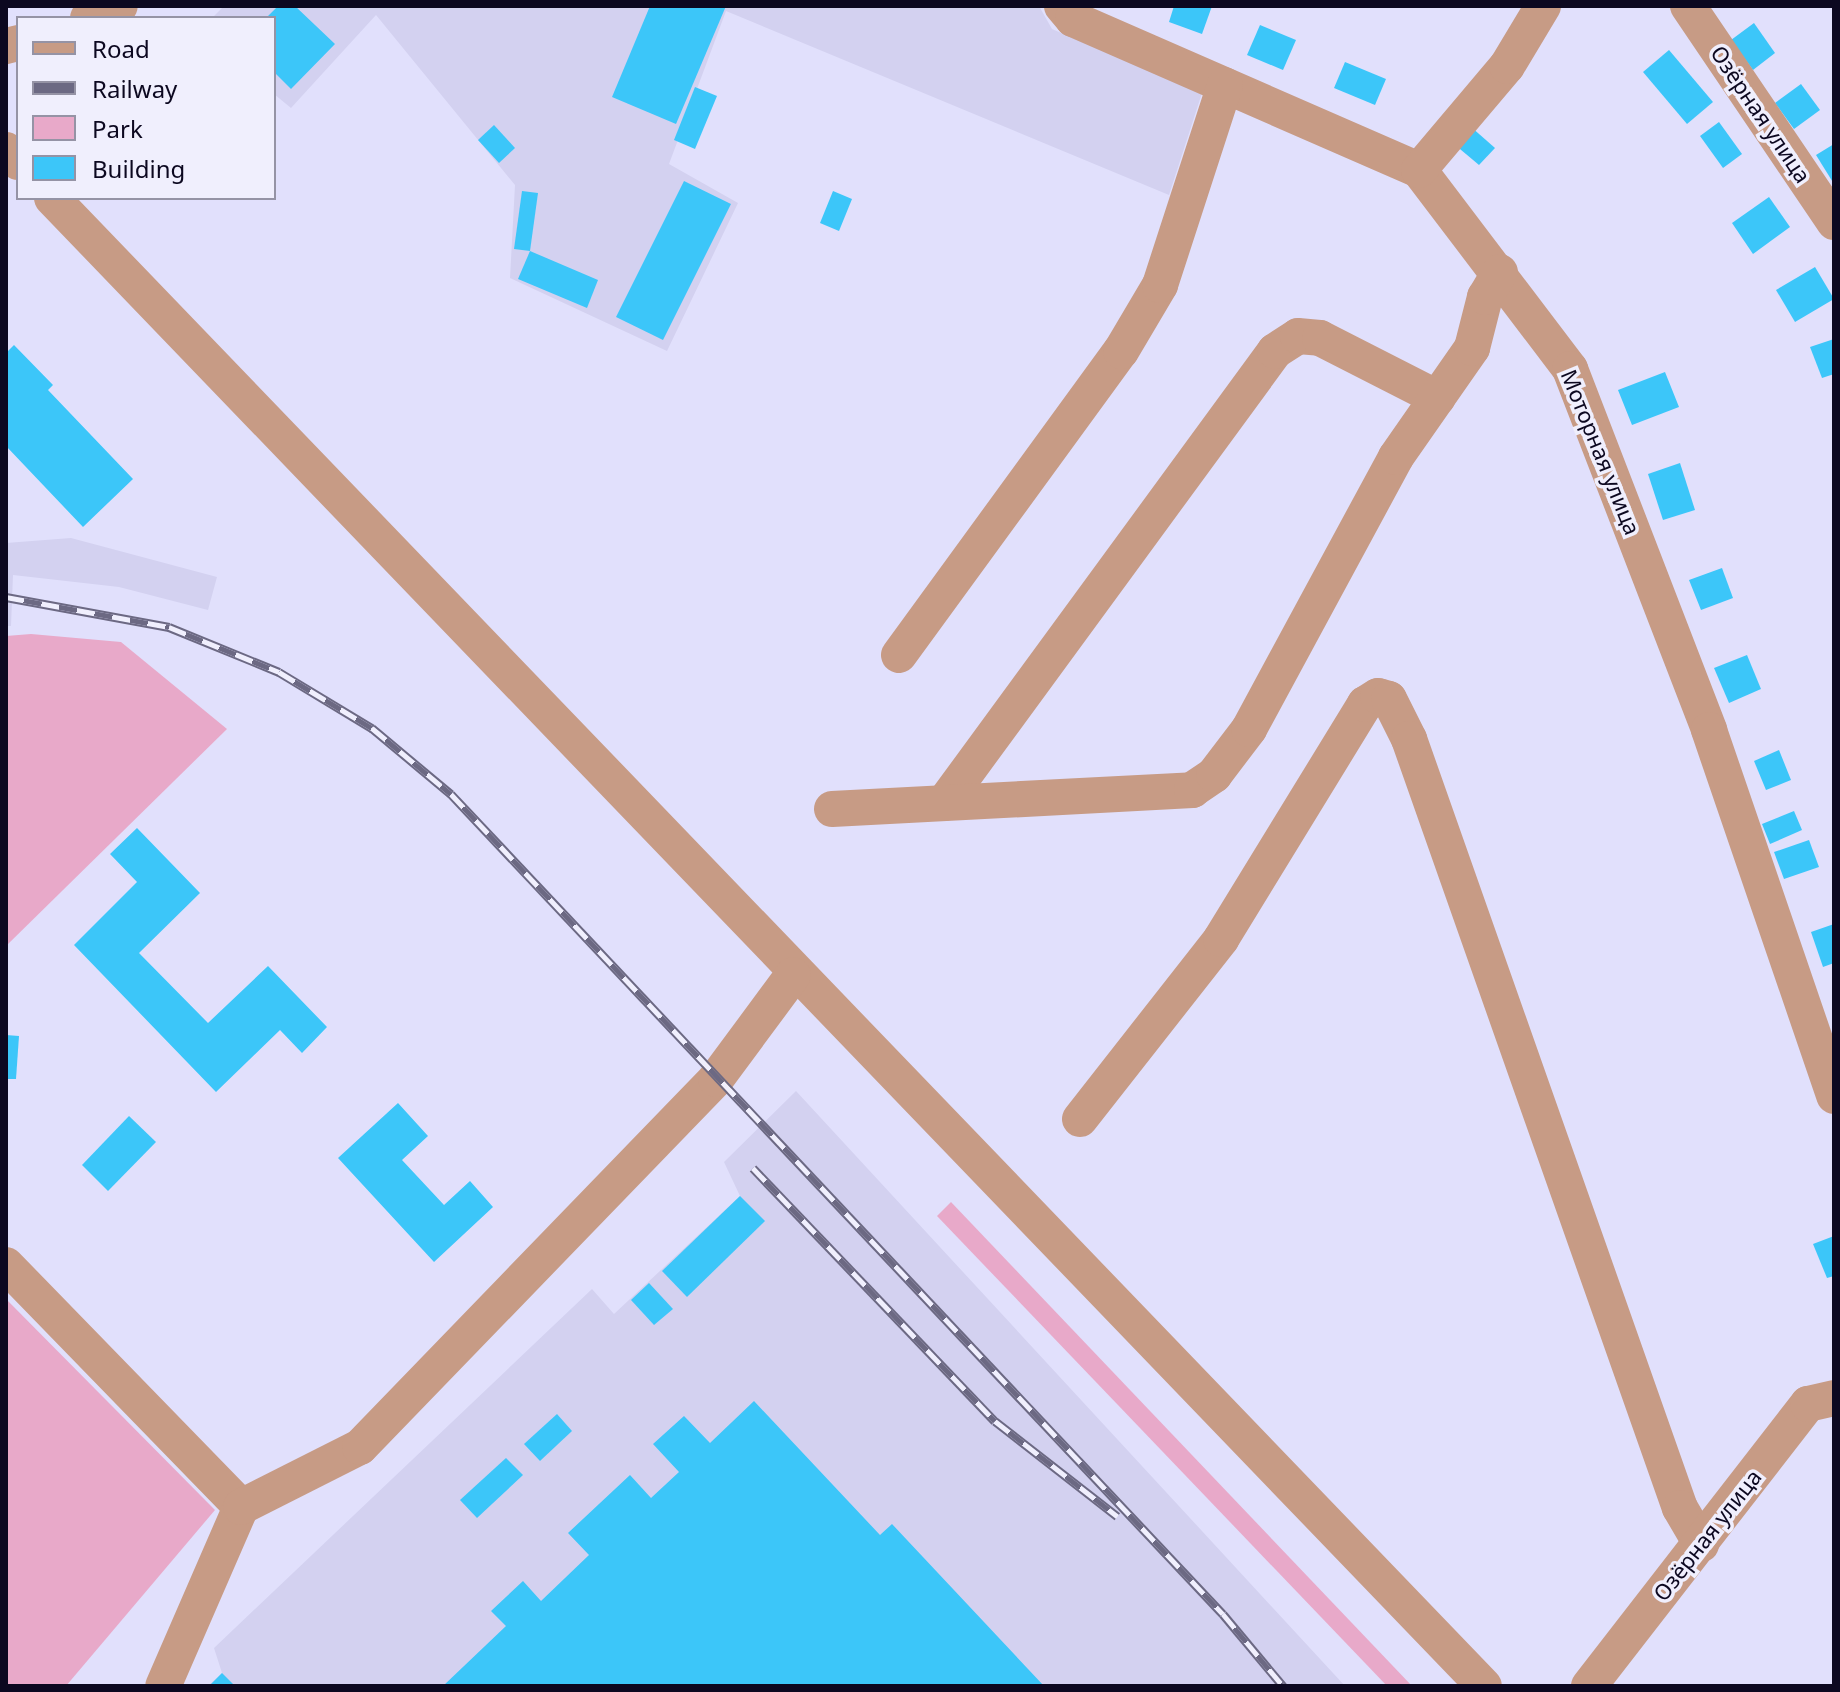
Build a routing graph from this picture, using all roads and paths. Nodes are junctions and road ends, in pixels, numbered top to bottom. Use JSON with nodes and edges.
{"nodes":[{"id":1,"x":120,"y":6,"type":"edge"},
{"id":2,"x":1062,"y":6,"type":"edge"},
{"id":3,"x":1543,"y":6,"type":"edge"},
{"id":4,"x":1688,"y":6,"type":"edge"},
{"id":5,"x":93,"y":16,"type":"edge"},
{"id":6,"x":1225,"y":85,"type":"junction"},
{"id":7,"x":1419,"y":170,"type":"junction"},
{"id":8,"x":54,"y":200,"type":"edge"},
{"id":9,"x":1834,"y":222,"type":"edge"},
{"id":10,"x":1500,"y":272,"type":"junction"},
{"id":11,"x":1438,"y":398,"type":"junction"},
{"id":12,"x":899,"y":655,"type":"dead end"},
{"id":13,"x":944,"y":803,"type":"junction"},
{"id":14,"x":832,"y":809,"type":"dead end"},
{"id":15,"x":793,"y":975,"type":"junction"},
{"id":16,"x":1834,"y":1096,"type":"edge"},
{"id":17,"x":1080,"y":1119,"type":"dead end"},
{"id":18,"x":6,"y":1265,"type":"edge"},
{"id":19,"x":1834,"y":1398,"type":"edge"},
{"id":20,"x":241,"y":1507,"type":"junction"},
{"id":21,"x":1701,"y":1544,"type":"junction"},
{"id":22,"x":163,"y":1686,"type":"edge"},
{"id":23,"x":1484,"y":1686,"type":"edge"},
{"id":24,"x":1589,"y":1686,"type":"edge"}],
"edges":[{"from":1,"to":5,"type":"street"},
{"from":2,"to":6,"type":"street","name":"Моторная улица"},
{"from":3,"to":7,"type":"street"},
{"from":4,"to":9,"type":"street","name":"Озёрная улица"},
{"from":6,"to":7,"type":"street","name":"Моторная улица"},
{"from":6,"to":12,"type":"street"},
{"from":7,"to":10,"type":"street","name":"Моторная улица"},
{"from":8,"to":15,"type":"street"},
{"from":10,"to":11,"type":"street"},
{"from":10,"to":16,"type":"street","name":"Моторная улица"},
{"from":11,"to":13,"type":"street"},
{"from":11,"to":13,"type":"street"},
{"from":13,"to":14,"type":"street"},
{"from":15,"to":20,"type":"street"},
{"from":15,"to":23,"type":"street"},
{"from":17,"to":21,"type":"street"},
{"from":18,"to":20,"type":"street"},
{"from":19,"to":21,"type":"street","name":"Озёрная улица"},
{"from":20,"to":22,"type":"street"},
{"from":21,"to":24,"type":"street","name":"Озёрная улица"}]}
